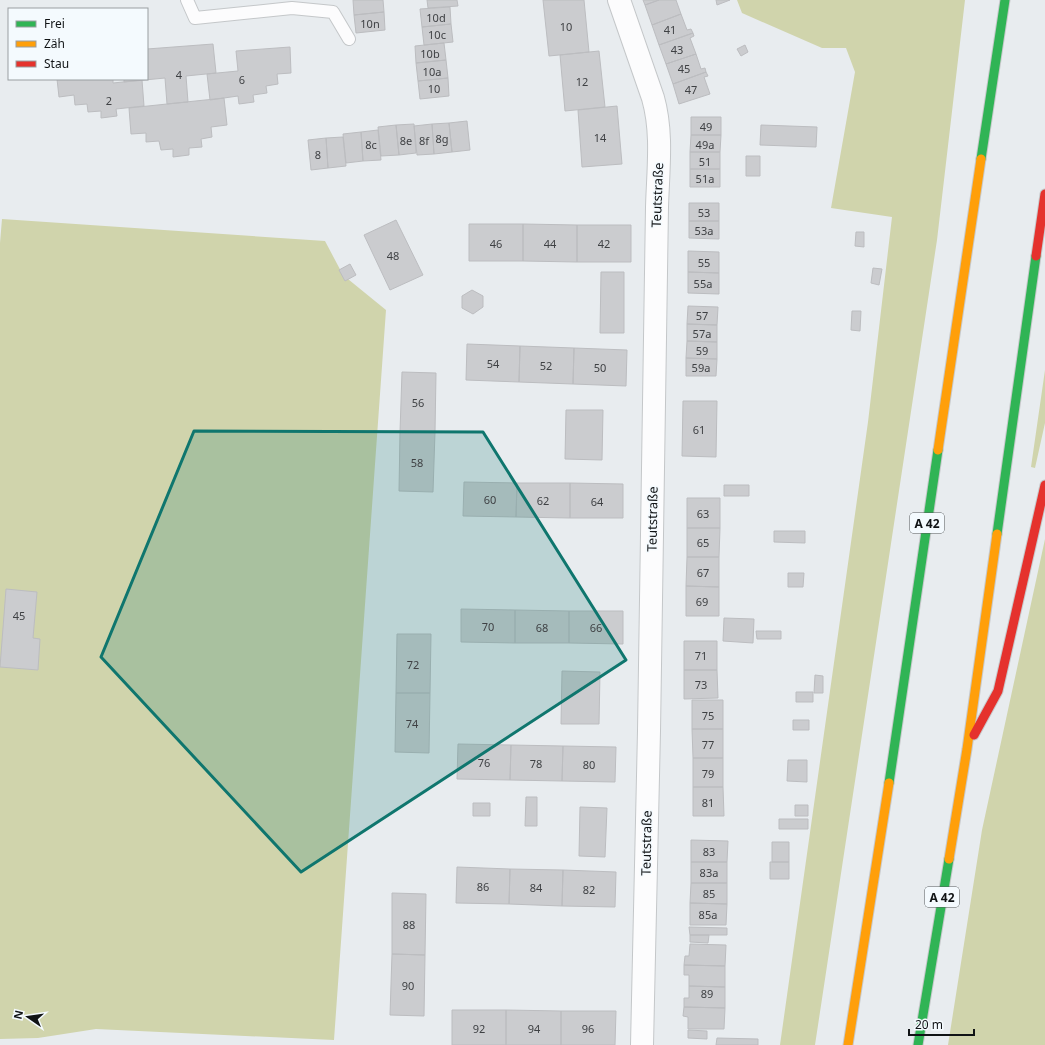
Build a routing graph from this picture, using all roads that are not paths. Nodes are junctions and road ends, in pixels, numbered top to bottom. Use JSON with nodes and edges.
{"nodes":[{"id":1,"x":187,"y":0,"type":"edge"},
{"id":2,"x":619,"y":0,"type":"edge"},
{"id":3,"x":1004,"y":0,"type":"edge"},
{"id":4,"x":349,"y":39,"type":"dead end"},
{"id":5,"x":1045,"y":194,"type":"edge"},
{"id":6,"x":1045,"y":485,"type":"edge"},
{"id":7,"x":967,"y":749,"type":"junction"},
{"id":8,"x":642,"y":1045,"type":"edge"},
{"id":9,"x":848,"y":1045,"type":"edge"},
{"id":10,"x":918,"y":1045,"type":"edge"}],
"edges":[{"from":1,"to":4,"type":"lane"},
{"from":2,"to":8,"type":"street","name":"Teutstraße"},
{"from":3,"to":9,"type":"highway","number":"A 42"},
{"from":5,"to":7,"type":"highway","number":"A 42"},
{"from":6,"to":7,"type":"highway"},
{"from":7,"to":10,"type":"highway","number":"A 42"}]}
